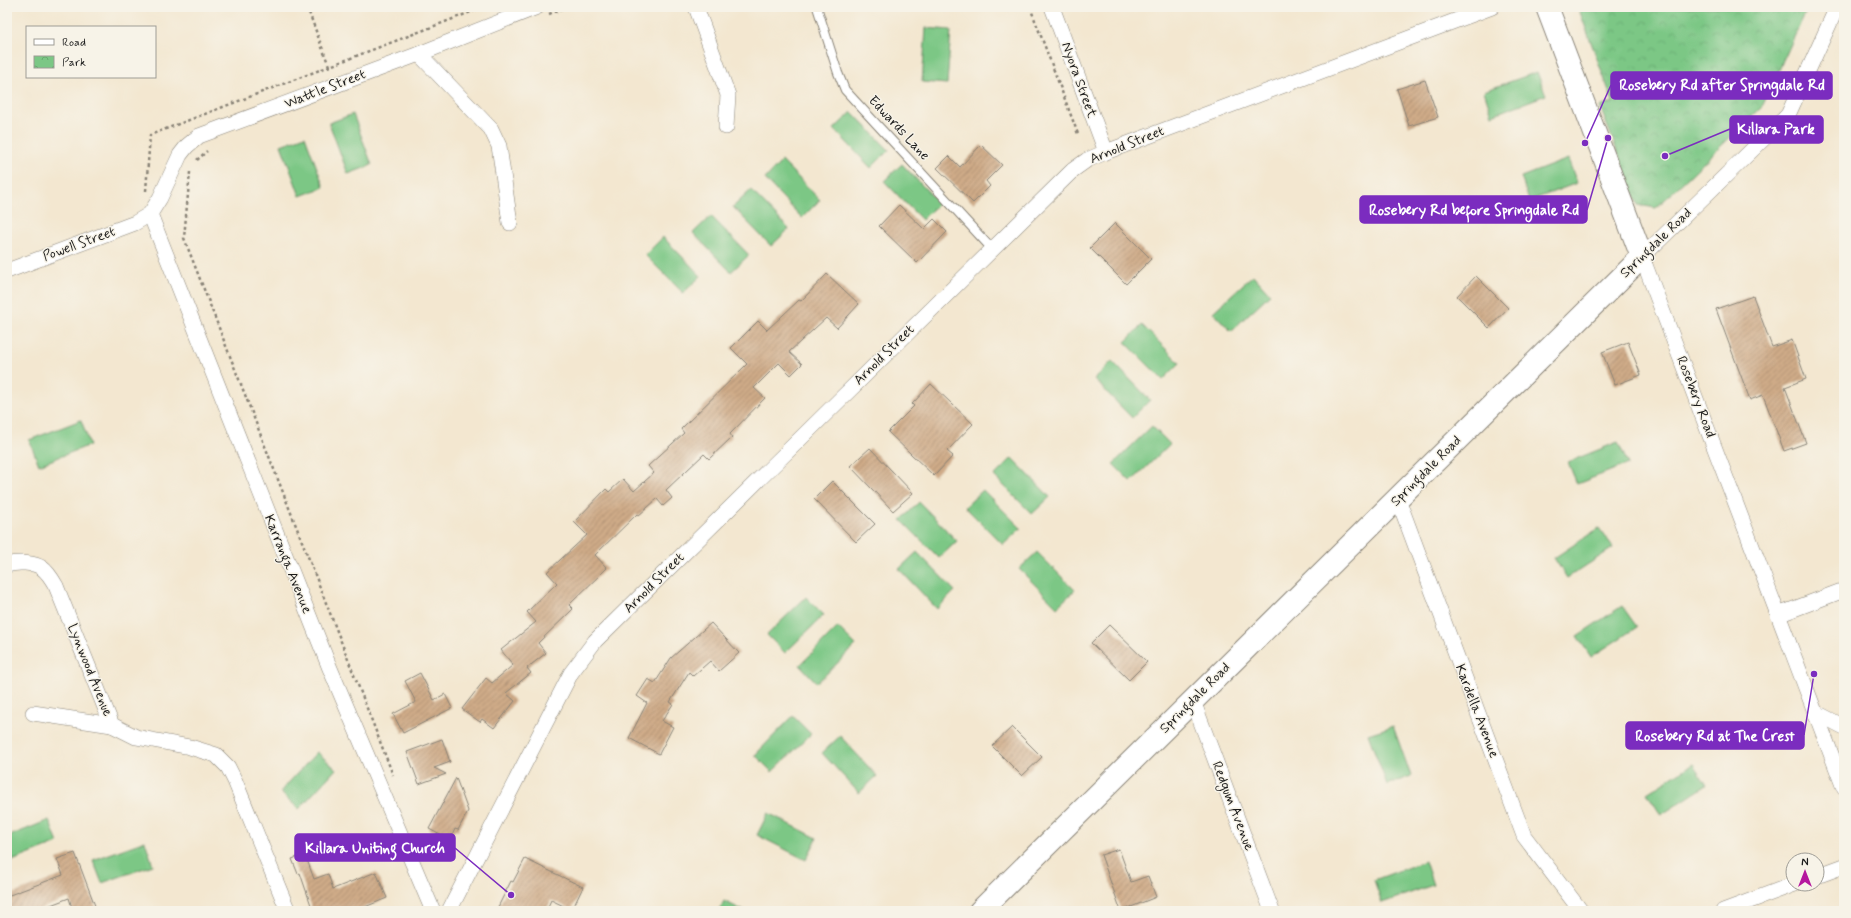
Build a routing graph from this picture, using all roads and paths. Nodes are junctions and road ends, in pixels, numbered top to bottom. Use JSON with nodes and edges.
{"nodes":[{"id":1,"x":307,"y":7,"type":"edge"},
{"id":2,"x":484,"y":7,"type":"edge"},
{"id":3,"x":537,"y":7,"type":"edge"},
{"id":4,"x":696,"y":7,"type":"edge"},
{"id":5,"x":817,"y":7,"type":"edge"},
{"id":6,"x":1030,"y":7,"type":"edge"},
{"id":7,"x":1052,"y":7,"type":"edge"},
{"id":8,"x":1492,"y":7,"type":"edge"},
{"id":9,"x":1547,"y":7,"type":"edge"},
{"id":10,"x":1837,"y":7,"type":"edge"},
{"id":11,"x":513,"y":11,"type":"edge"},
{"id":12,"x":419,"y":54,"type":"junction"},
{"id":13,"x":329,"y":66,"type":"junction"},
{"id":14,"x":726,"y":127,"type":"dead end"},
{"id":15,"x":1078,"y":134,"type":"dead end"},
{"id":16,"x":208,"y":150,"type":"dead end"},
{"id":17,"x":1106,"y":152,"type":"junction"},
{"id":18,"x":196,"y":160,"type":"dead end"},
{"id":19,"x":190,"y":166,"type":"dead end"},
{"id":20,"x":145,"y":199,"type":"dead end"},
{"id":21,"x":150,"y":214,"type":"junction"},
{"id":22,"x":510,"y":223,"type":"dead end"},
{"id":23,"x":992,"y":249,"type":"junction"},
{"id":24,"x":1642,"y":257,"type":"junction"},
{"id":25,"x":7,"y":271,"type":"edge"},
{"id":26,"x":1398,"y":499,"type":"junction"},
{"id":27,"x":7,"y":565,"type":"edge"},
{"id":28,"x":1844,"y":590,"type":"edge"},
{"id":29,"x":1778,"y":615,"type":"junction"},
{"id":30,"x":1193,"y":701,"type":"junction"},
{"id":31,"x":33,"y":712,"type":"dead end"},
{"id":32,"x":1815,"y":712,"type":"junction"},
{"id":33,"x":112,"y":724,"type":"junction"},
{"id":34,"x":1844,"y":727,"type":"edge"},
{"id":35,"x":396,"y":782,"type":"dead end"},
{"id":36,"x":1844,"y":788,"type":"edge"},
{"id":37,"x":1844,"y":866,"type":"edge"},
{"id":38,"x":1825,"y":873,"type":"edge"},
{"id":39,"x":1785,"y":888,"type":"edge"},
{"id":40,"x":288,"y":911,"type":"edge"},
{"id":41,"x":433,"y":911,"type":"edge"},
{"id":42,"x":449,"y":911,"type":"edge"},
{"id":43,"x":980,"y":911,"type":"edge"},
{"id":44,"x":1272,"y":911,"type":"edge"},
{"id":45,"x":1582,"y":911,"type":"edge"},
{"id":46,"x":1723,"y":911,"type":"edge"}],
"edges":[{"from":1,"to":13,"type":"path"},
{"from":2,"to":13,"type":"path"},
{"from":3,"to":11,"type":"street","name":"Wattle Street"},
{"from":4,"to":14,"type":"street"},
{"from":5,"to":23,"type":"lane","name":"Edwards Lane"},
{"from":6,"to":15,"type":"path"},
{"from":7,"to":17,"type":"street","name":"Nyora Street"},
{"from":8,"to":17,"type":"street","name":"Arnold Street"},
{"from":9,"to":24,"type":"main road","name":"Rosebery Road"},
{"from":10,"to":24,"type":"street","name":"Springdale Road"},
{"from":11,"to":12,"type":"street","name":"Wattle Street"},
{"from":12,"to":21,"type":"street","name":"Wattle Street"},
{"from":12,"to":22,"type":"street"},
{"from":13,"to":20,"type":"path"},
{"from":16,"to":18,"type":"path"},
{"from":17,"to":23,"type":"street","name":"Arnold Street"},
{"from":19,"to":35,"type":"path"},
{"from":21,"to":25,"type":"street","name":"Powell Street"},
{"from":21,"to":41,"type":"street","name":"Karranga Avenue"},
{"from":23,"to":42,"type":"street","name":"Arnold Street"},
{"from":24,"to":26,"type":"main road","name":"Springdale Road"},
{"from":24,"to":29,"type":"street","name":"Rosebery Road"},
{"from":26,"to":30,"type":"main road","name":"Springdale Road"},
{"from":26,"to":45,"type":"street","name":"Kardella Avenue"},
{"from":27,"to":33,"type":"street","name":"Lynwood Avenue"},
{"from":28,"to":29,"type":"street"},
{"from":29,"to":32,"type":"street","name":"Rosebery Road"},
{"from":30,"to":43,"type":"main road","name":"Springdale Road"},
{"from":30,"to":44,"type":"street","name":"Redgum Avenue"},
{"from":31,"to":33,"type":"street"},
{"from":32,"to":34,"type":"street"},
{"from":32,"to":36,"type":"street","name":"Rosebery Road"},
{"from":33,"to":40,"type":"street","name":"Lynwood Avenue"},
{"from":37,"to":38,"type":"street"},
{"from":39,"to":46,"type":"street"}]}
